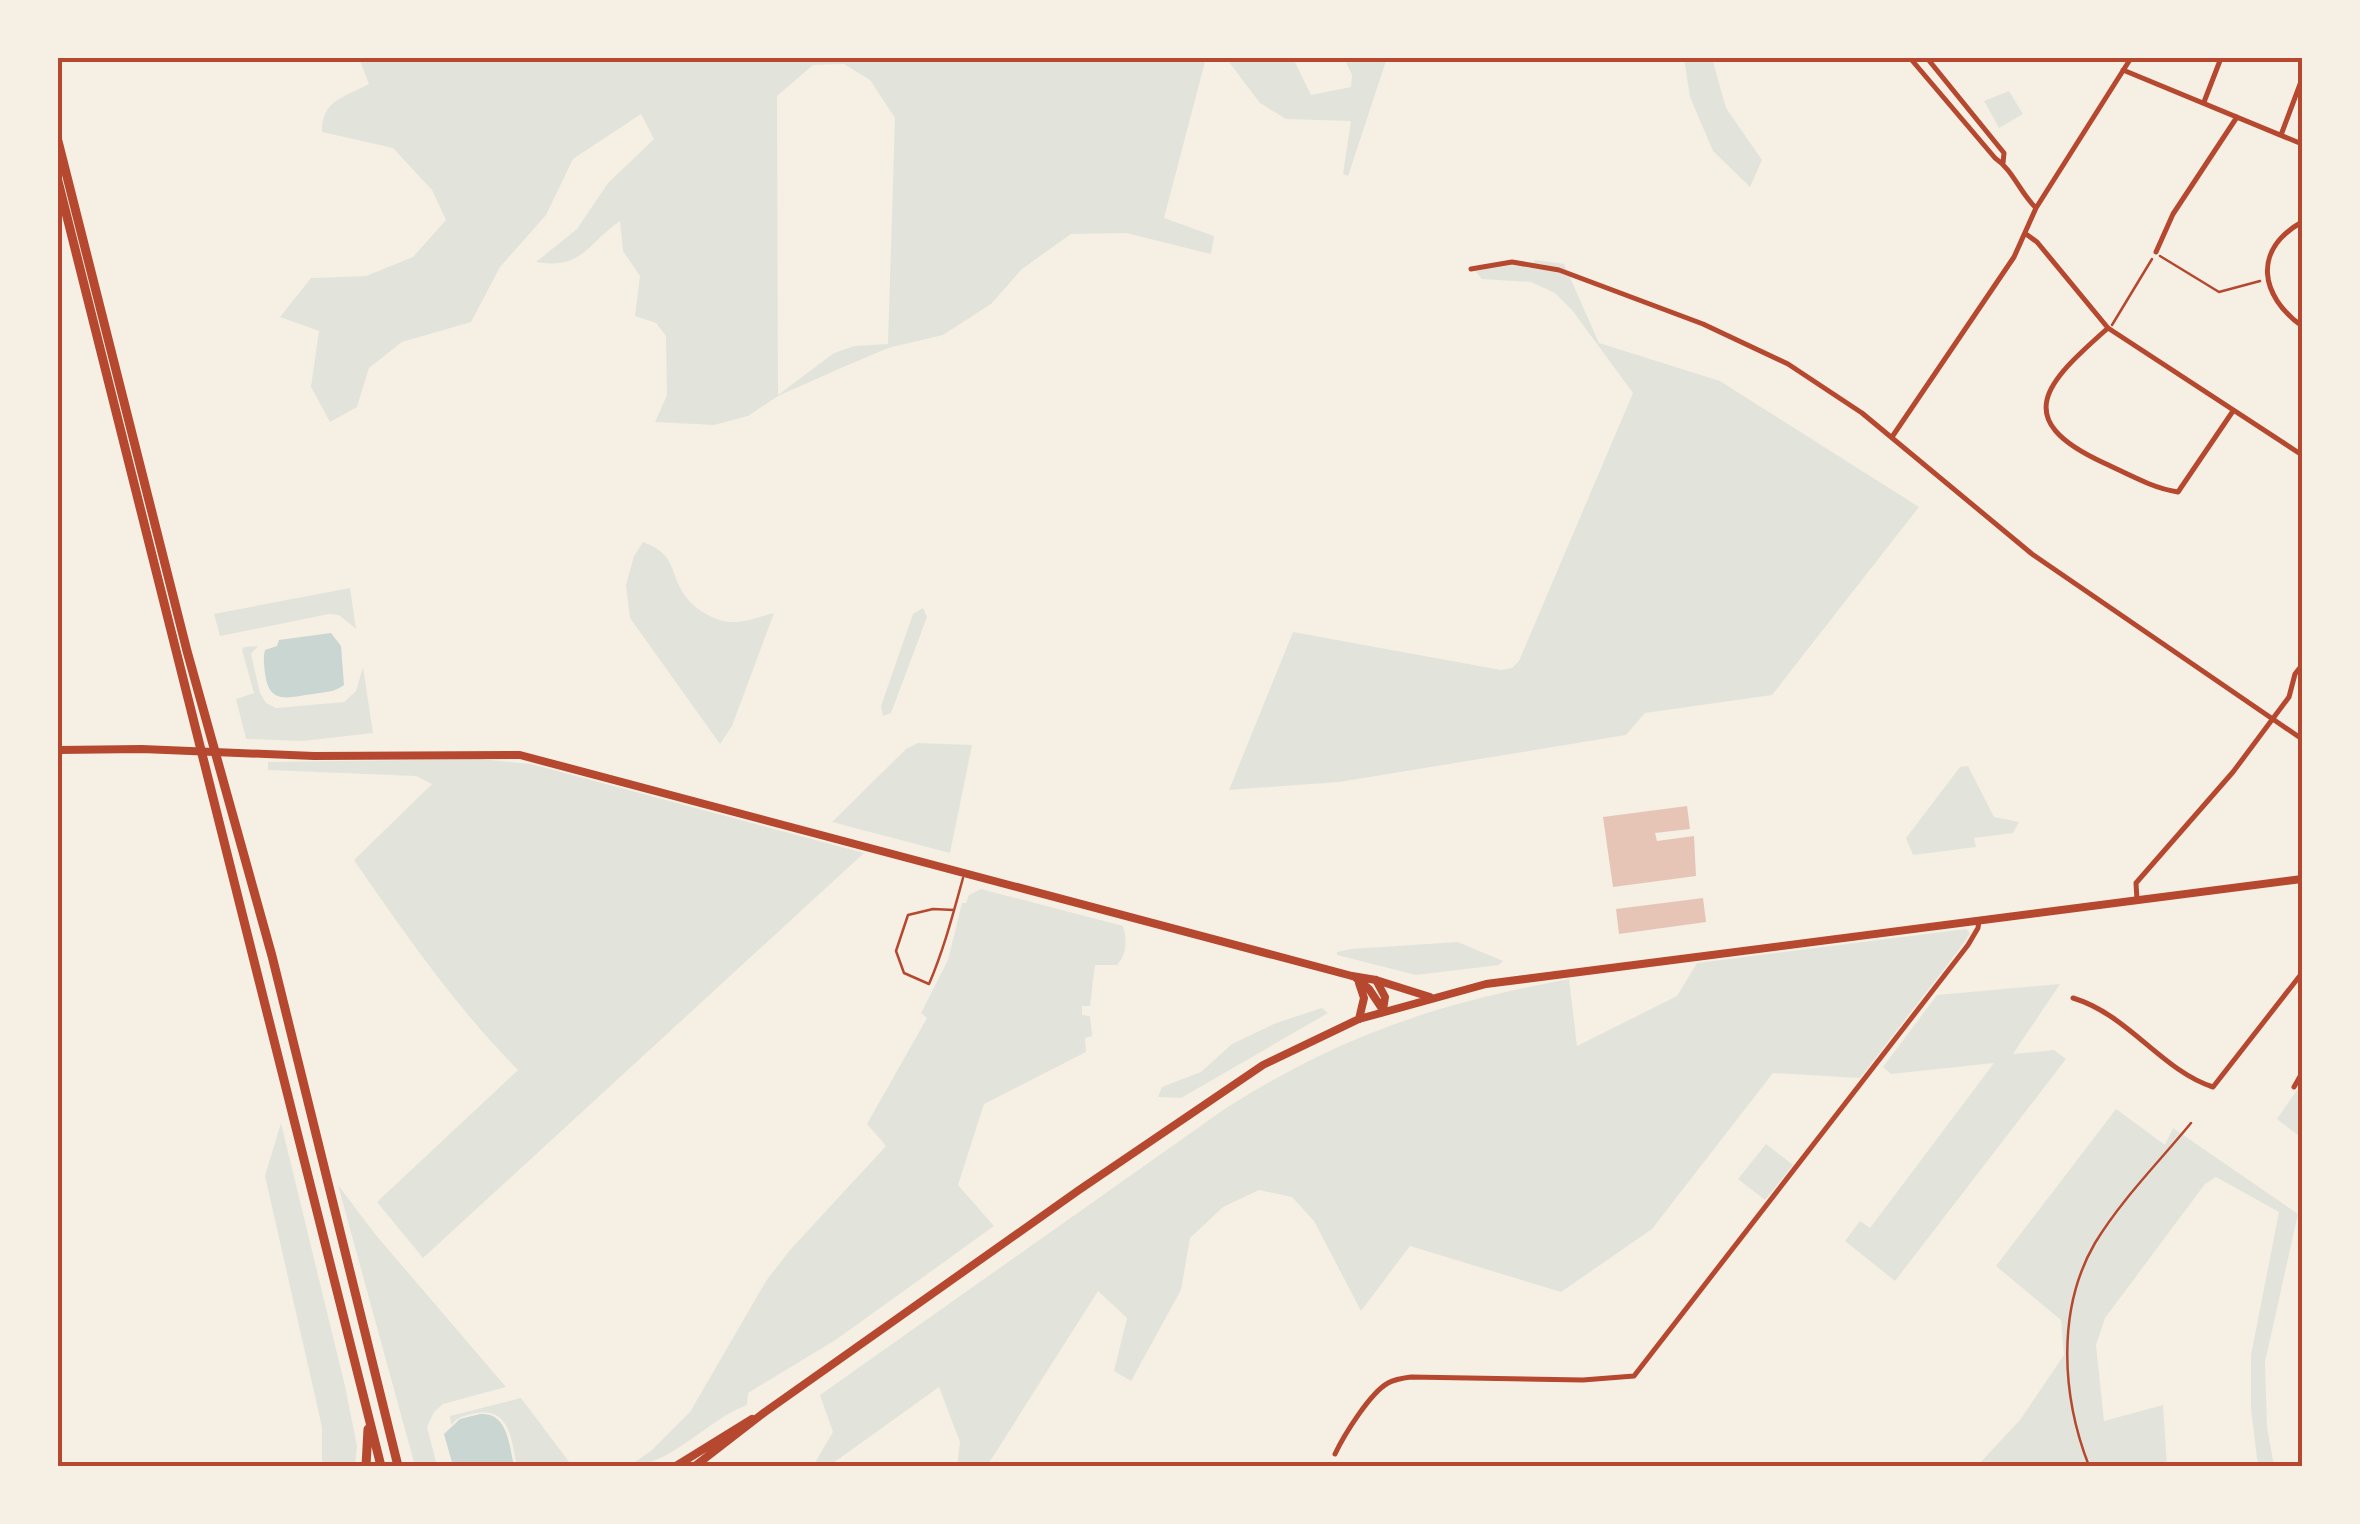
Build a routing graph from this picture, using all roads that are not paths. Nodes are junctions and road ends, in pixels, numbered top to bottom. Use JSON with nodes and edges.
{"nodes":[{"id":1,"x":1910,"y":58,"type":"edge"},
{"id":2,"x":1927,"y":58,"type":"edge"},
{"id":3,"x":2131,"y":58,"type":"edge"},
{"id":4,"x":2221,"y":58,"type":"edge"},
{"id":5,"x":2123,"y":70,"type":"junction"},
{"id":6,"x":2302,"y":79,"type":"edge"},
{"id":7,"x":2204,"y":102,"type":"junction"},
{"id":8,"x":2237,"y":117,"type":"junction"},
{"id":9,"x":2280,"y":135,"type":"junction"},
{"id":10,"x":58,"y":142,"type":"edge"},
{"id":11,"x":2302,"y":144,"type":"edge"},
{"id":12,"x":2003,"y":162,"type":"junction"},
{"id":13,"x":58,"y":181,"type":"edge"},
{"id":14,"x":2036,"y":208,"type":"junction"},
{"id":15,"x":2302,"y":222,"type":"edge"},
{"id":16,"x":2025,"y":234,"type":"junction"},
{"id":17,"x":2156,"y":252,"type":"road end"},
{"id":18,"x":1471,"y":269,"type":"dead end"},
{"id":19,"x":2302,"y":326,"type":"edge"},
{"id":20,"x":2108,"y":328,"type":"junction"},
{"id":21,"x":2233,"y":411,"type":"junction"},
{"id":22,"x":1892,"y":437,"type":"junction"},
{"id":23,"x":2302,"y":455,"type":"edge"},
{"id":24,"x":2302,"y":666,"type":"edge"},
{"id":25,"x":2274,"y":718,"type":"junction"},
{"id":26,"x":2302,"y":739,"type":"edge"},
{"id":27,"x":58,"y":750,"type":"edge"},
{"id":28,"x":965,"y":871,"type":"junction"},
{"id":29,"x":2302,"y":879,"type":"edge"},
{"id":30,"x":2137,"y":900,"type":"junction"},
{"id":31,"x":954,"y":910,"type":"junction"},
{"id":32,"x":1979,"y":921,"type":"junction"},
{"id":33,"x":2302,"y":974,"type":"edge"},
{"id":34,"x":1352,"y":976,"type":"junction"},
{"id":35,"x":1376,"y":980,"type":"junction"},
{"id":36,"x":1430,"y":997,"type":"junction"},
{"id":37,"x":2073,"y":998,"type":"dead end"},
{"id":38,"x":1384,"y":1010,"type":"junction"},
{"id":39,"x":1359,"y":1019,"type":"junction"},
{"id":40,"x":2302,"y":1074,"type":"edge"},
{"id":41,"x":2294,"y":1087,"type":"dead end"},
{"id":42,"x":765,"y":1412,"type":"junction"},
{"id":43,"x":369,"y":1416,"type":"junction"},
{"id":44,"x":1335,"y":1454,"type":"dead end"},
{"id":45,"x":366,"y":1466,"type":"edge"},
{"id":46,"x":382,"y":1466,"type":"edge"},
{"id":47,"x":398,"y":1466,"type":"edge"},
{"id":48,"x":676,"y":1466,"type":"edge"},
{"id":49,"x":695,"y":1466,"type":"edge"}],
"edges":[{"from":1,"to":12,"type":"street"},
{"from":2,"to":12,"type":"street"},
{"from":3,"to":5,"type":"street"},
{"from":4,"to":7,"type":"street"},
{"from":5,"to":7,"type":"street"},
{"from":5,"to":14,"type":"street"},
{"from":6,"to":9,"type":"street"},
{"from":7,"to":8,"type":"street"},
{"from":8,"to":9,"type":"street"},
{"from":8,"to":17,"type":"street"},
{"from":9,"to":11,"type":"street"},
{"from":10,"to":47,"type":"main road"},
{"from":12,"to":14,"type":"street"},
{"from":13,"to":43,"type":"main road"},
{"from":14,"to":16,"type":"street"},
{"from":15,"to":19,"type":"street"},
{"from":16,"to":20,"type":"street"},
{"from":16,"to":22,"type":"street"},
{"from":18,"to":22,"type":"street"},
{"from":20,"to":21,"type":"street"},
{"from":20,"to":21,"type":"street"},
{"from":21,"to":23,"type":"street"},
{"from":22,"to":25,"type":"street"},
{"from":24,"to":25,"type":"street"},
{"from":25,"to":26,"type":"street"},
{"from":25,"to":30,"type":"street"},
{"from":27,"to":28,"type":"main road"},
{"from":28,"to":31,"type":"lane"},
{"from":28,"to":34,"type":"main road"},
{"from":29,"to":30,"type":"main road"},
{"from":30,"to":32,"type":"main road"},
{"from":31,"to":31,"type":"lane"},
{"from":32,"to":36,"type":"main road"},
{"from":32,"to":44,"type":"street"},
{"from":33,"to":37,"type":"street"},
{"from":34,"to":35,"type":"main road"},
{"from":34,"to":38,"type":"main road"},
{"from":34,"to":39,"type":"main road"},
{"from":35,"to":36,"type":"main road"},
{"from":35,"to":38,"type":"main road"},
{"from":36,"to":38,"type":"main road"},
{"from":38,"to":39,"type":"main road"},
{"from":39,"to":42,"type":"main road"},
{"from":40,"to":41,"type":"street"},
{"from":42,"to":48,"type":"main road"},
{"from":42,"to":49,"type":"main road"},
{"from":43,"to":45,"type":"main road"},
{"from":43,"to":46,"type":"main road"}]}
